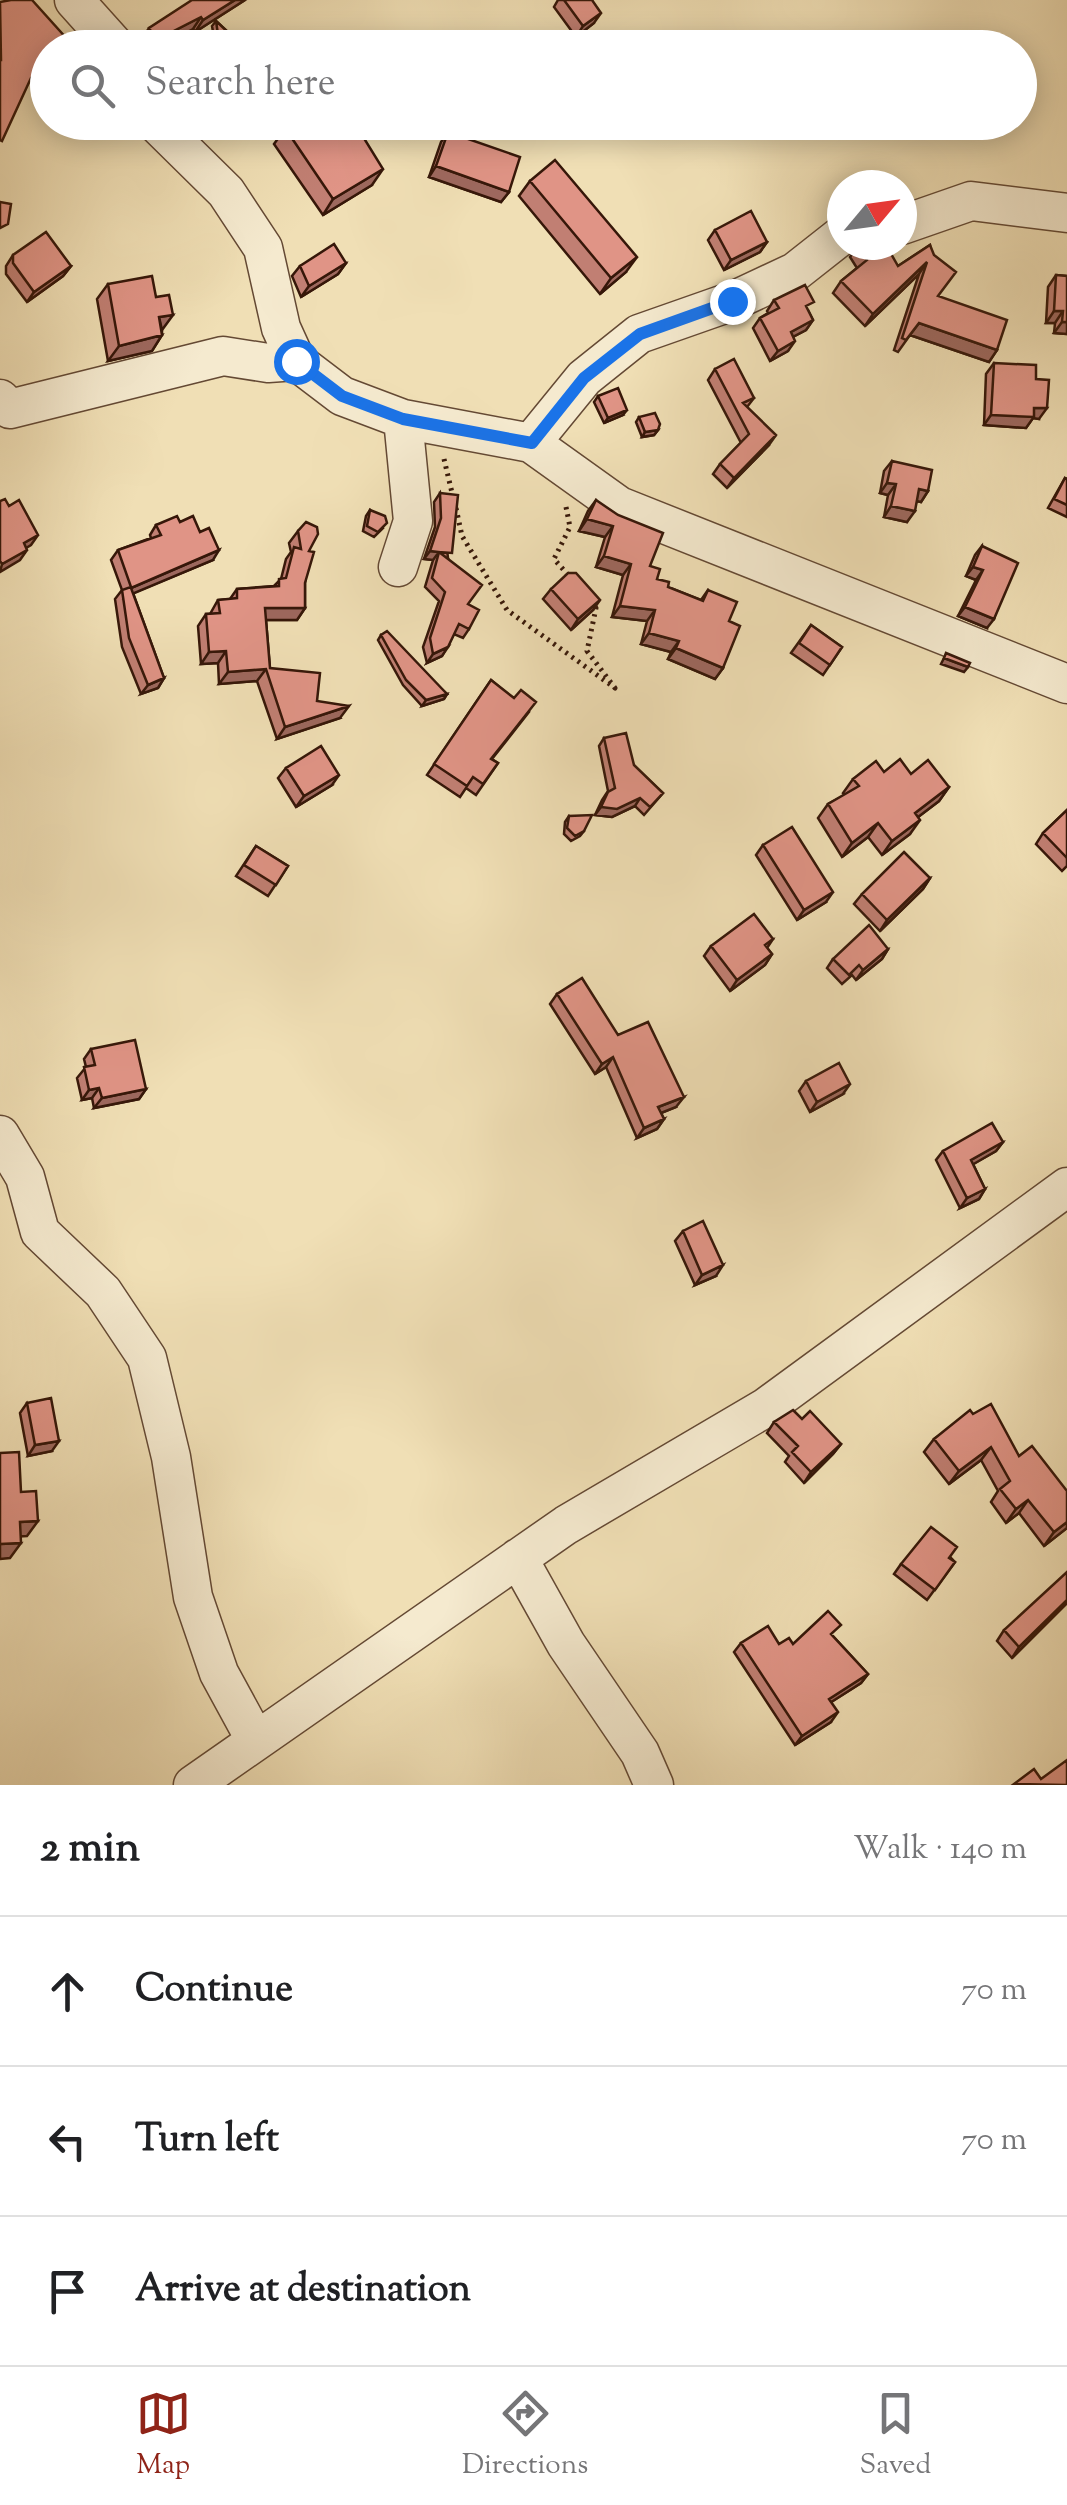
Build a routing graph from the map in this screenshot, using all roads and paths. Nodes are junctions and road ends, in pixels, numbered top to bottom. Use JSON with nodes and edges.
{"nodes":[{"id":1,"x":74,"y":0,"type":"edge"},
{"id":2,"x":101,"y":30,"type":"edge"},
{"id":3,"x":173,"y":140,"type":"edge"},
{"id":4,"x":1067,"y":213,"type":"edge"},
{"id":5,"x":917,"y":219,"type":"edge"},
{"id":6,"x":827,"y":247,"type":"edge"},
{"id":7,"x":296,"y":361,"type":"junction"},
{"id":8,"x":0,"y":399,"type":"edge"},
{"id":9,"x":420,"y":423,"type":"junction"},
{"id":10,"x":544,"y":452,"type":"junction"},
{"id":11,"x":398,"y":567,"type":"dead end"},
{"id":12,"x":575,"y":584,"type":"edge"},
{"id":13,"x":586,"y":596,"type":"edge"},
{"id":14,"x":1067,"y":684,"type":"edge"},
{"id":15,"x":0,"y":1135,"type":"edge"},
{"id":16,"x":1067,"y":1187,"type":"edge"},
{"id":17,"x":518,"y":1558,"type":"junction"},
{"id":18,"x":256,"y":1741,"type":"junction"},
{"id":19,"x":194,"y":1785,"type":"edge"},
{"id":20,"x":654,"y":1785,"type":"edge"}],
"edges":[{"from":1,"to":2,"type":"street"},
{"from":3,"to":7,"type":"street"},
{"from":4,"to":5,"type":"street"},
{"from":6,"to":10,"type":"street"},
{"from":7,"to":8,"type":"street"},
{"from":7,"to":9,"type":"street"},
{"from":9,"to":10,"type":"street"},
{"from":9,"to":11,"type":"street"},
{"from":9,"to":13,"type":"path"},
{"from":10,"to":12,"type":"path"},
{"from":10,"to":14,"type":"street"},
{"from":15,"to":18,"type":"street"},
{"from":16,"to":17,"type":"street"},
{"from":17,"to":18,"type":"street"},
{"from":17,"to":20,"type":"street"},
{"from":18,"to":19,"type":"street"}]}
